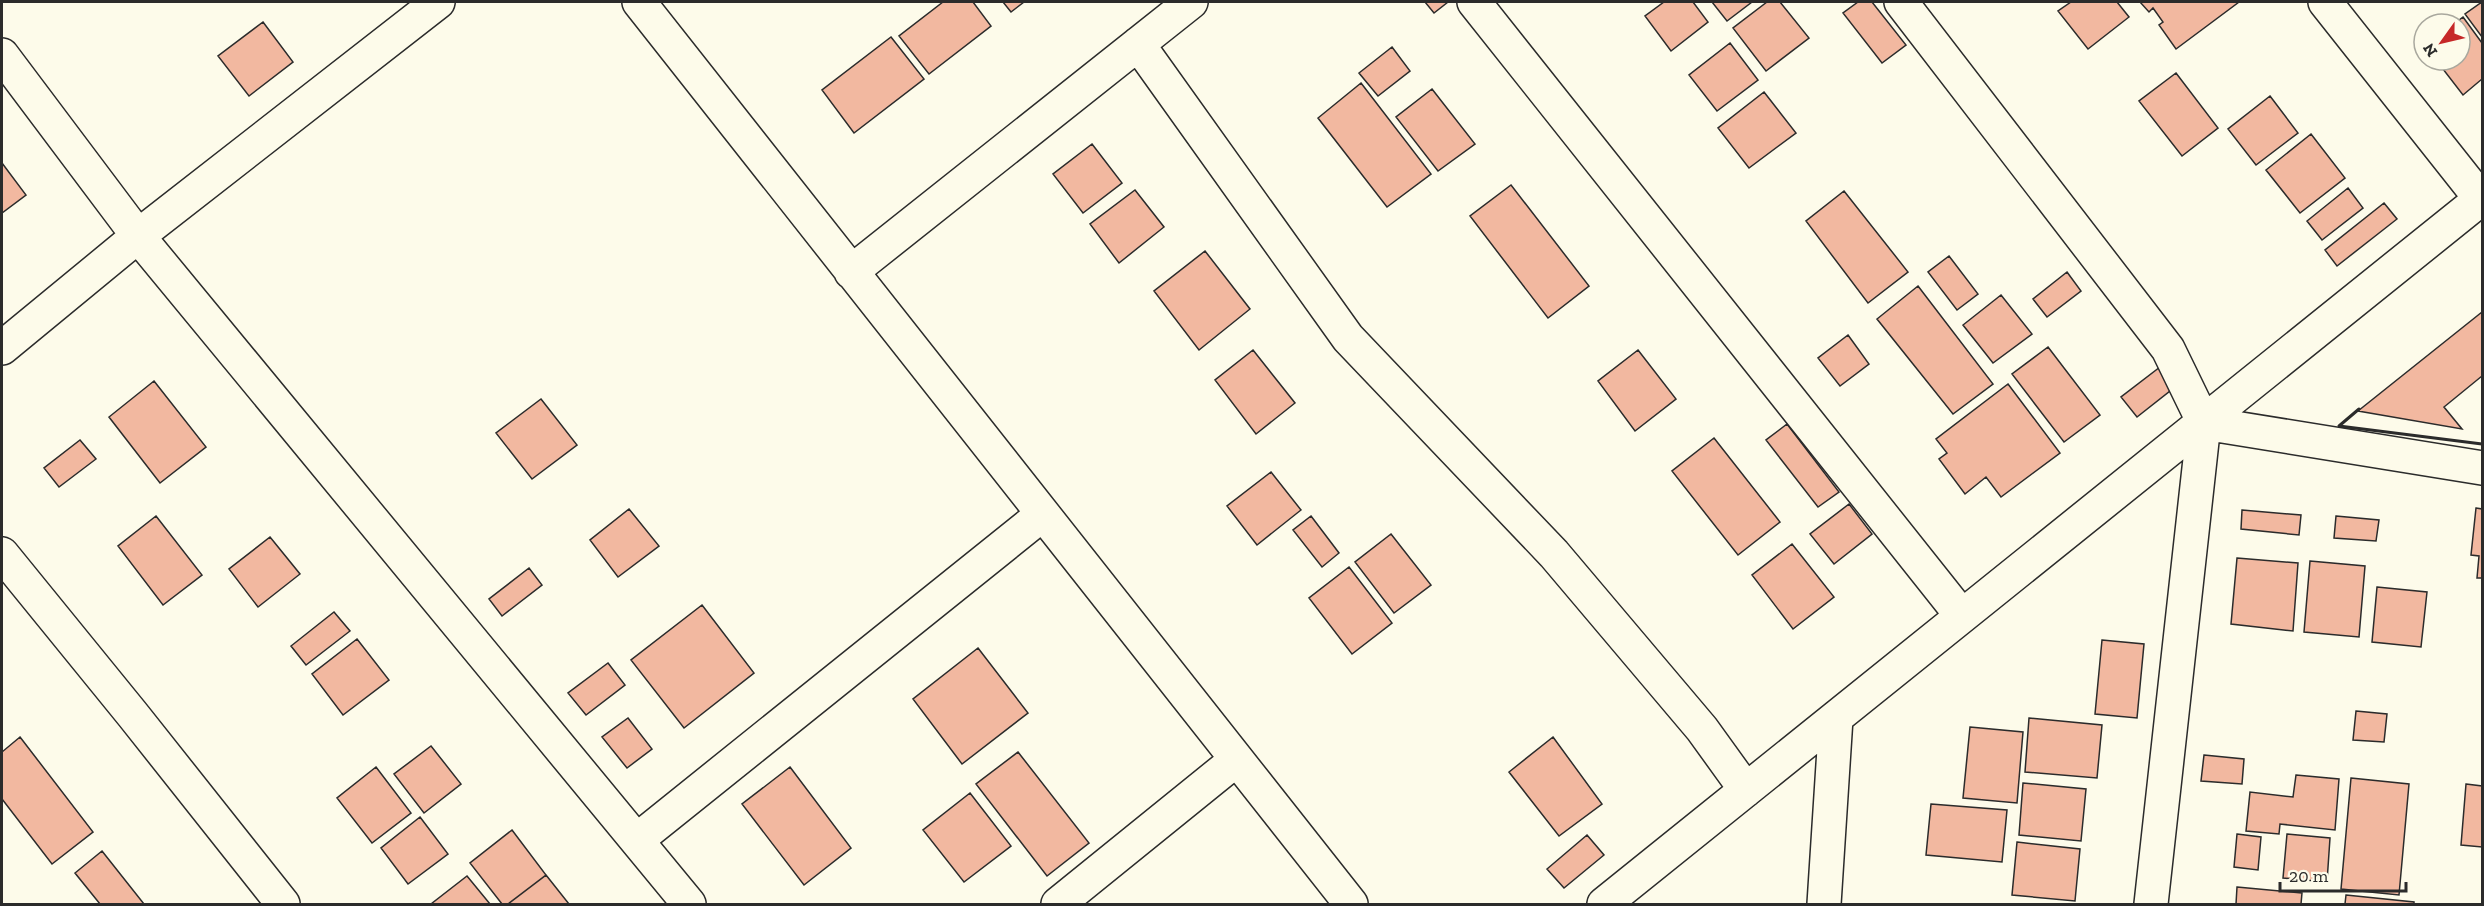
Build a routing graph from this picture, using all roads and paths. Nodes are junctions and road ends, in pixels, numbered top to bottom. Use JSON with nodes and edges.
{"nodes":[{"id":1,"x":438,"y":2,"type":"edge"},
{"id":2,"x":639,"y":2,"type":"edge"},
{"id":3,"x":1191,"y":2,"type":"edge"},
{"id":4,"x":1474,"y":2,"type":"edge"},
{"id":5,"x":1901,"y":2,"type":"edge"},
{"id":6,"x":2325,"y":2,"type":"edge"},
{"id":7,"x":1138,"y":44,"type":"junction"},
{"id":8,"x":2,"y":55,"type":"edge"},
{"id":9,"x":2482,"y":199,"type":"edge"},
{"id":10,"x":138,"y":237,"type":"junction"},
{"id":11,"x":851,"y":272,"type":"junction"},
{"id":12,"x":2,"y":348,"type":"edge"},
{"id":13,"x":2204,"y":423,"type":"junction"},
{"id":14,"x":2482,"y":468,"type":"edge"},
{"id":15,"x":1043,"y":514,"type":"junction"},
{"id":16,"x":2,"y":554,"type":"edge"},
{"id":17,"x":1962,"y":616,"type":"junction"},
{"id":18,"x":1836,"y":718,"type":"junction"},
{"id":19,"x":1236,"y":760,"type":"junction"},
{"id":20,"x":1746,"y":790,"type":"junction"},
{"id":21,"x":637,"y":840,"type":"junction"},
{"id":22,"x":283,"y":904,"type":"edge"},
{"id":23,"x":689,"y":904,"type":"edge"},
{"id":24,"x":1058,"y":904,"type":"edge"},
{"id":25,"x":1351,"y":904,"type":"edge"},
{"id":26,"x":1604,"y":904,"type":"edge"},
{"id":27,"x":1824,"y":904,"type":"edge"},
{"id":28,"x":2151,"y":904,"type":"edge"}],
"edges":[{"from":1,"to":10,"type":"street"},
{"from":2,"to":11,"type":"street"},
{"from":3,"to":7,"type":"street"},
{"from":4,"to":17,"type":"street"},
{"from":5,"to":13,"type":"street"},
{"from":6,"to":9,"type":"street"},
{"from":7,"to":11,"type":"street"},
{"from":7,"to":20,"type":"street"},
{"from":8,"to":10,"type":"street"},
{"from":9,"to":13,"type":"street"},
{"from":10,"to":12,"type":"street"},
{"from":10,"to":21,"type":"street"},
{"from":11,"to":15,"type":"street"},
{"from":13,"to":14,"type":"street"},
{"from":13,"to":17,"type":"street"},
{"from":13,"to":28,"type":"street"},
{"from":15,"to":19,"type":"street"},
{"from":15,"to":21,"type":"street"},
{"from":16,"to":22,"type":"street"},
{"from":17,"to":18,"type":"street"},
{"from":18,"to":20,"type":"street"},
{"from":18,"to":27,"type":"street"},
{"from":19,"to":24,"type":"street"},
{"from":19,"to":25,"type":"street"},
{"from":20,"to":26,"type":"street"},
{"from":21,"to":23,"type":"street"}]}
